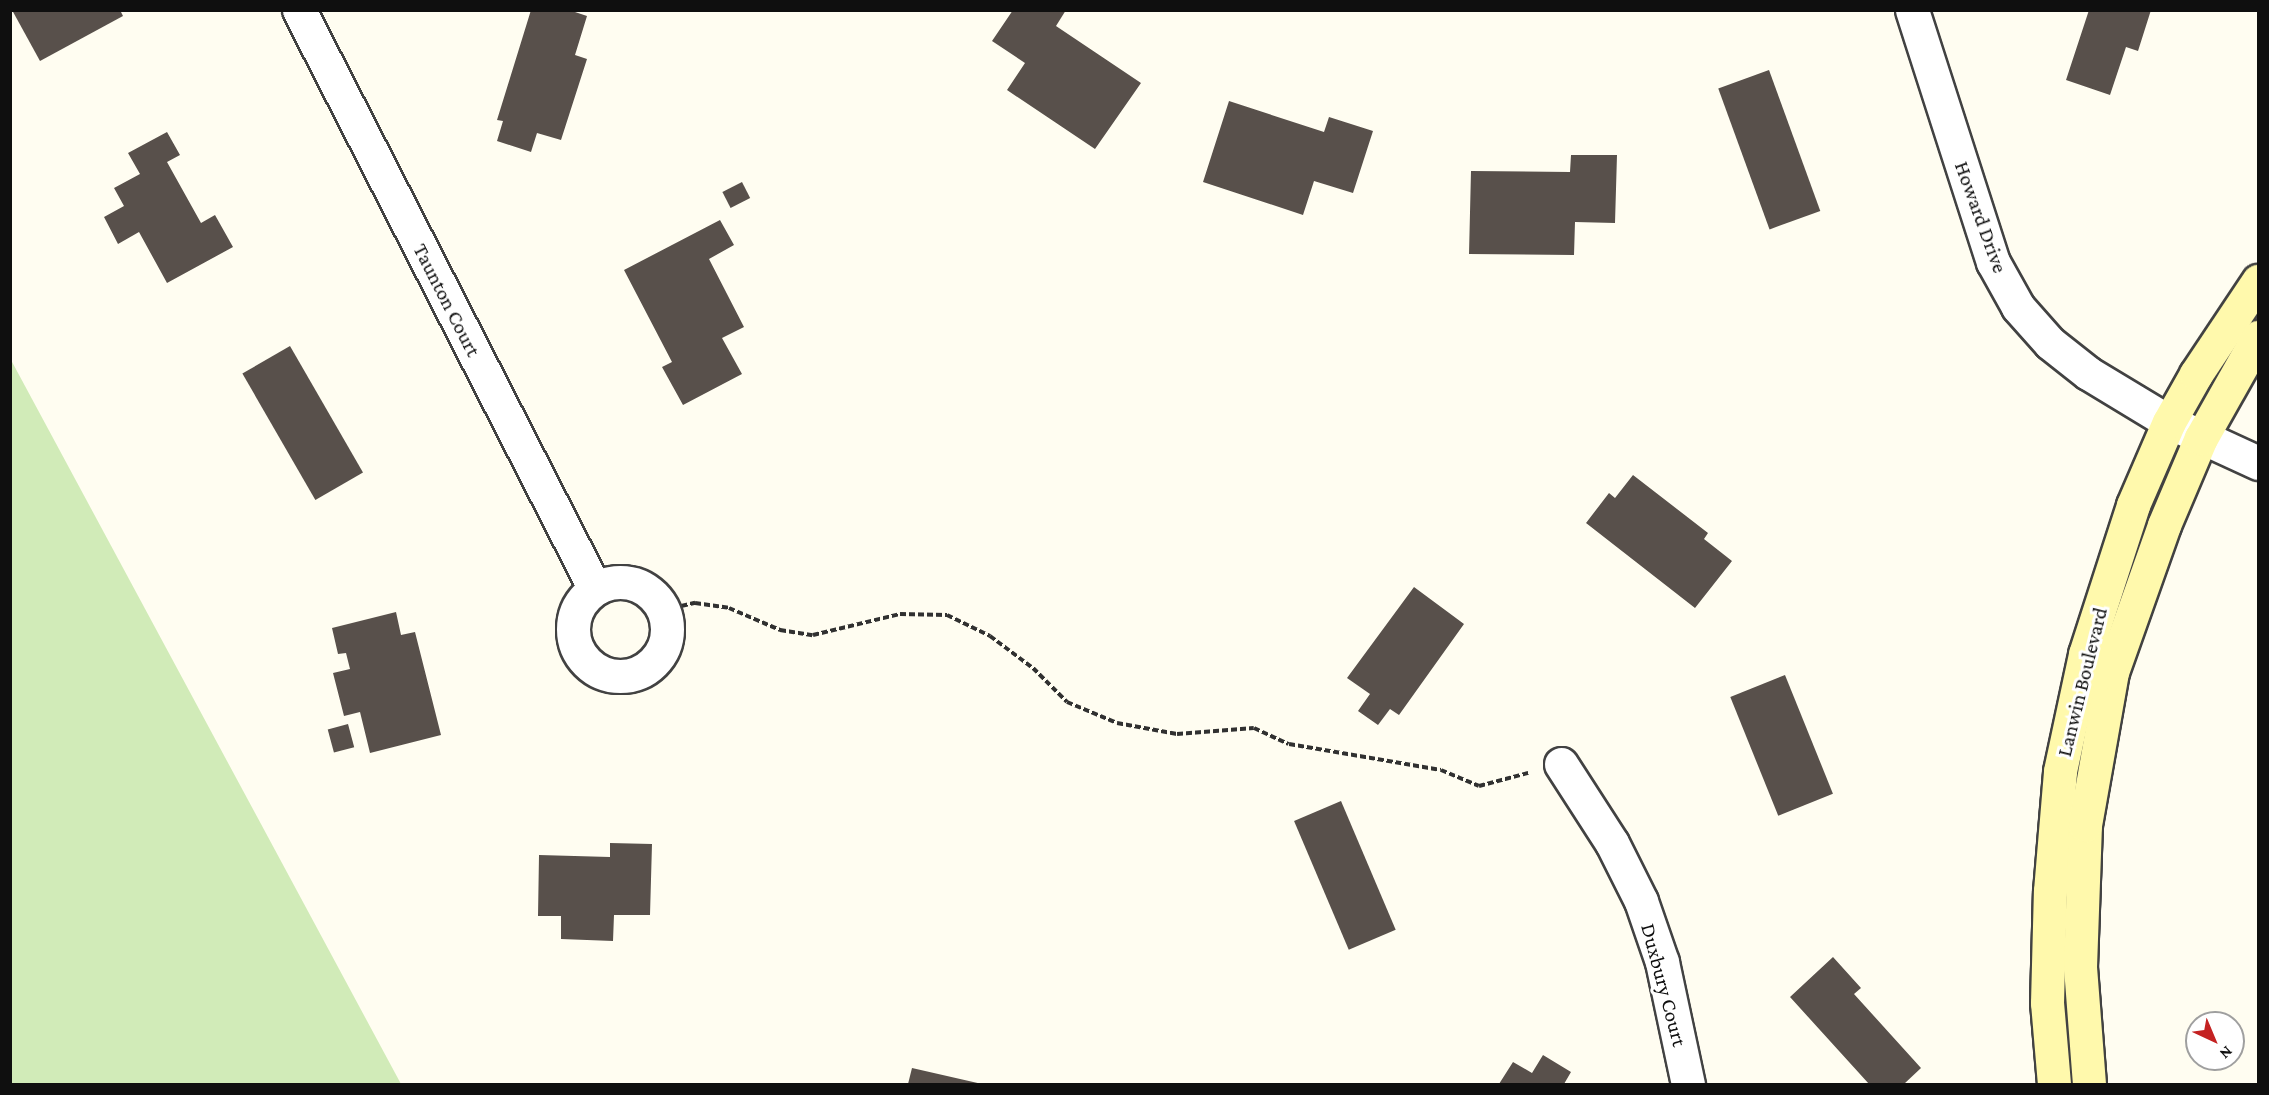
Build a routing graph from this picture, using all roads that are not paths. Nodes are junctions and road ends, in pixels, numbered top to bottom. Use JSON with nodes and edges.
{"nodes":[{"id":1,"x":299,"y":10,"type":"edge"},
{"id":2,"x":1912,"y":10,"type":"edge"},
{"id":3,"x":2259,"y":281,"type":"edge"},
{"id":4,"x":2259,"y":337,"type":"edge"},
{"id":5,"x":2169,"y":422,"type":"junction"},
{"id":6,"x":2201,"y":438,"type":"junction"},
{"id":7,"x":2259,"y":464,"type":"edge"},
{"id":8,"x":595,"y":589,"type":"junction"},
{"id":9,"x":1561,"y":764,"type":"road end"},
{"id":10,"x":1688,"y":1084,"type":"edge"},
{"id":11,"x":2054,"y":1084,"type":"edge"},
{"id":12,"x":2089,"y":1084,"type":"edge"}],
"edges":[{"from":1,"to":8,"type":"street","name":"Taunton Court"},
{"from":2,"to":5,"type":"street","name":"Howard Drive"},
{"from":3,"to":5,"type":"street","name":"Lanwin Boulevard"},
{"from":4,"to":6,"type":"street","name":"Lanwin Boulevard"},
{"from":5,"to":6,"type":"street","name":"Howard Drive"},
{"from":5,"to":11,"type":"street","name":"Lanwin Boulevard"},
{"from":6,"to":7,"type":"street","name":"Howard Drive"},
{"from":6,"to":12,"type":"street","name":"Lanwin Boulevard"},
{"from":8,"to":8,"type":"street"},
{"from":9,"to":10,"type":"street","name":"Duxbury Court"}]}
